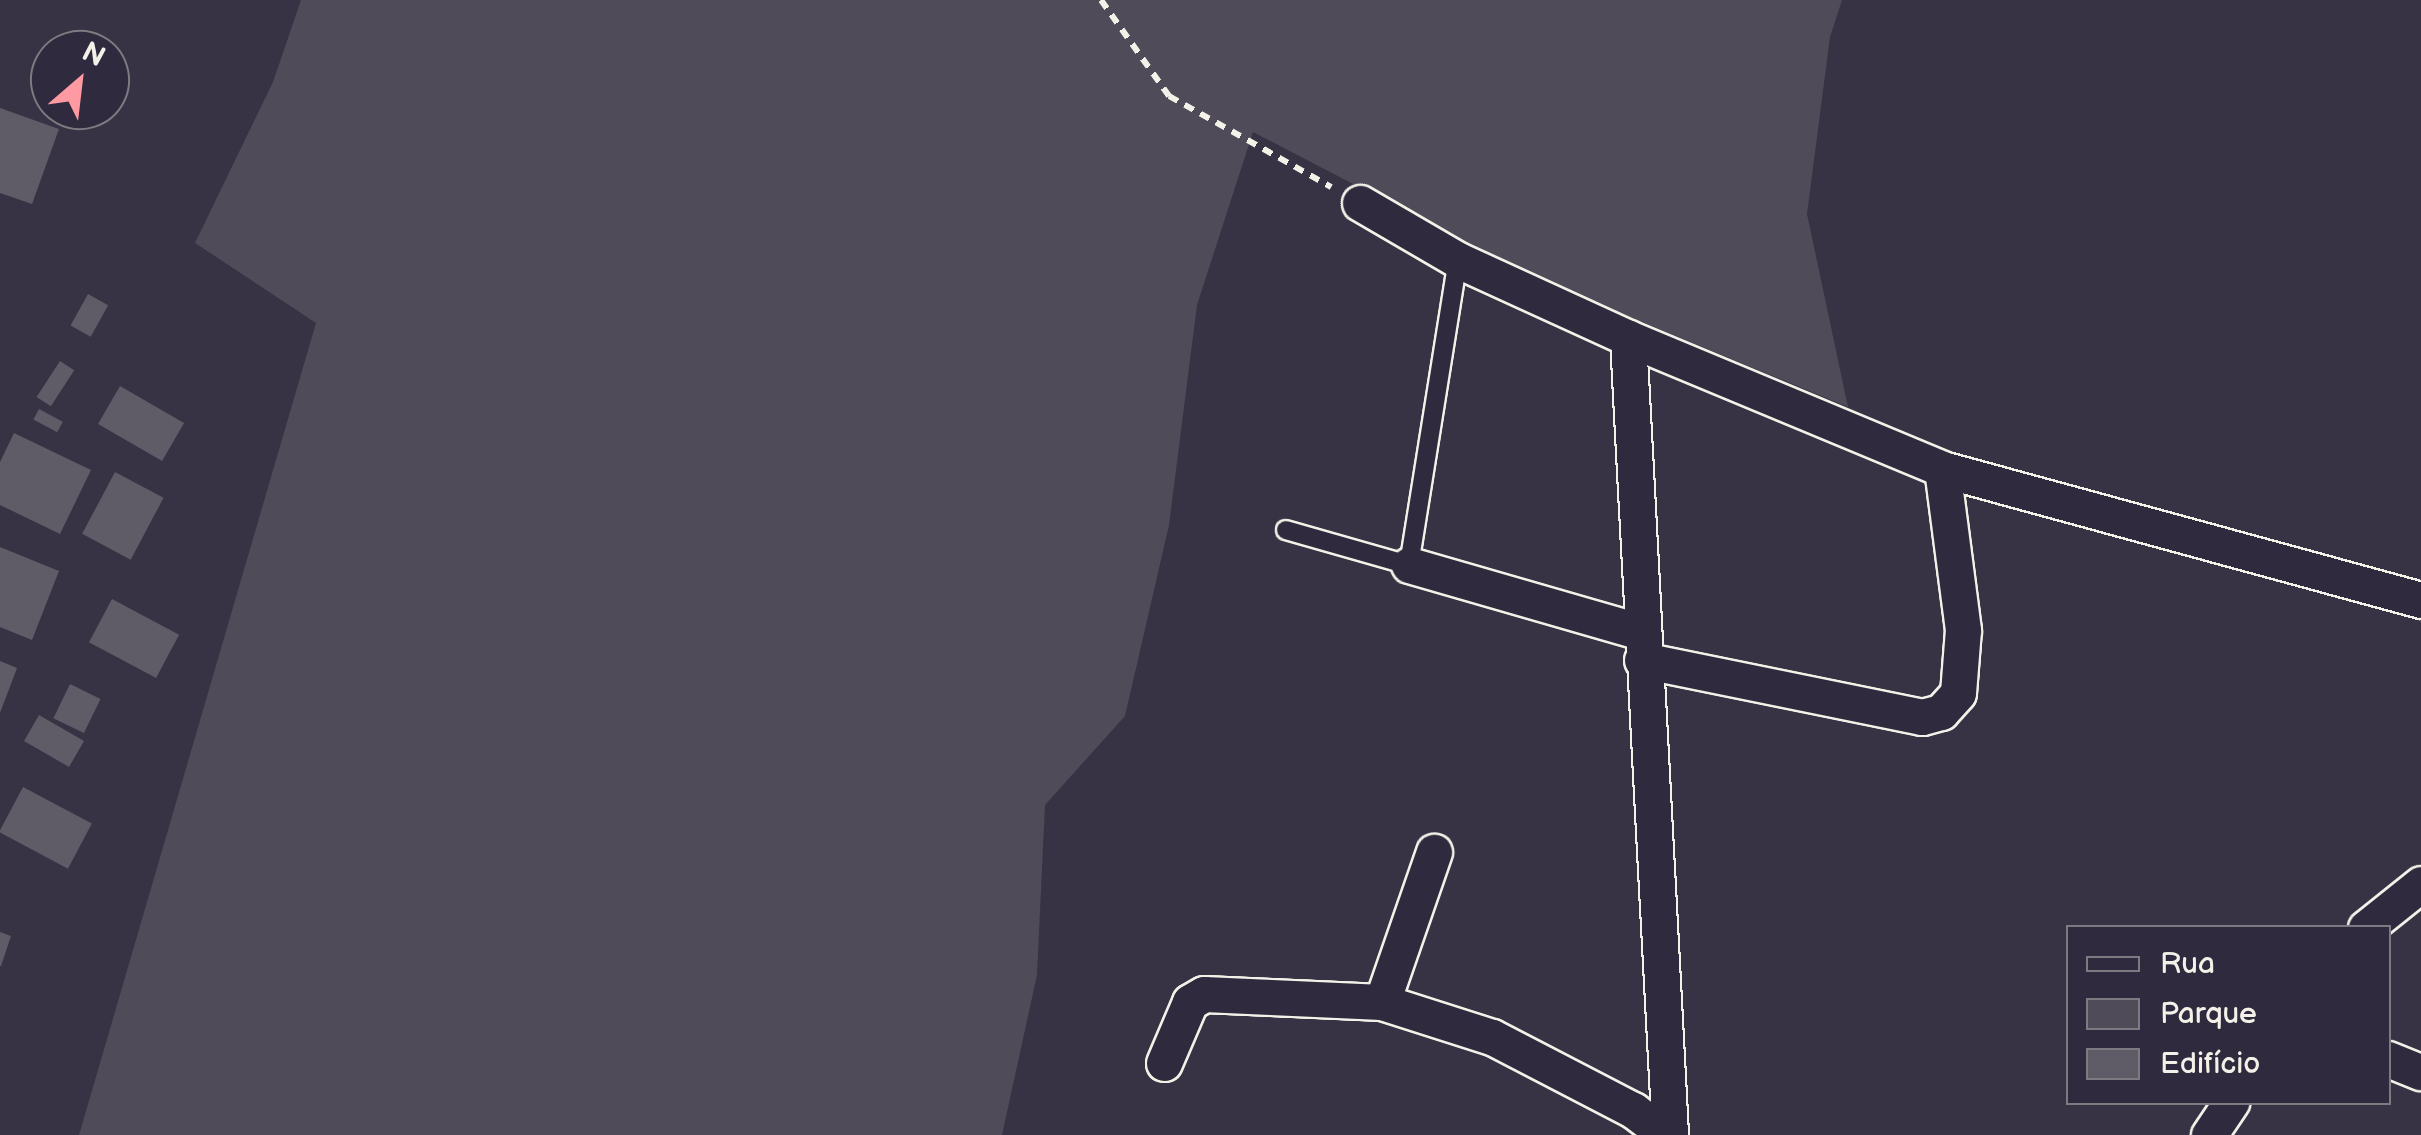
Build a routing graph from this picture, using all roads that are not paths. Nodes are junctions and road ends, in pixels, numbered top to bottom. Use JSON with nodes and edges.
{"nodes":[{"id":1,"x":1360,"y":204,"type":"road end"},
{"id":2,"x":1458,"y":260,"type":"junction"},
{"id":3,"x":1628,"y":338,"type":"junction"},
{"id":4,"x":1942,"y":469,"type":"junction"},
{"id":5,"x":1286,"y":530,"type":"dead end"},
{"id":6,"x":1409,"y":565,"type":"junction"},
{"id":7,"x":2421,"y":600,"type":"edge"},
{"id":8,"x":1641,"y":646,"type":"junction"},
{"id":9,"x":1434,"y":852,"type":"dead end"},
{"id":10,"x":2421,"y":884,"type":"edge"},
{"id":11,"x":2370,"y":925,"type":"edge"},
{"id":12,"x":1382,"y":1002,"type":"junction"},
{"id":13,"x":2391,"y":1061,"type":"edge"},
{"id":14,"x":1164,"y":1063,"type":"dead end"},
{"id":15,"x":2421,"y":1072,"type":"edge"},
{"id":16,"x":2229,"y":1105,"type":"edge"},
{"id":17,"x":1668,"y":1135,"type":"edge"},
{"id":18,"x":2209,"y":1135,"type":"edge"}],
"edges":[{"from":1,"to":2,"type":"street"},
{"from":2,"to":3,"type":"street"},
{"from":2,"to":6,"type":"lane"},
{"from":3,"to":4,"type":"street"},
{"from":3,"to":8,"type":"street"},
{"from":4,"to":7,"type":"street"},
{"from":4,"to":8,"type":"street"},
{"from":5,"to":6,"type":"lane"},
{"from":6,"to":8,"type":"street"},
{"from":8,"to":17,"type":"street"},
{"from":9,"to":12,"type":"street"},
{"from":10,"to":11,"type":"street"},
{"from":12,"to":14,"type":"street"},
{"from":12,"to":17,"type":"street"},
{"from":13,"to":15,"type":"street"},
{"from":16,"to":18,"type":"street"}]}
